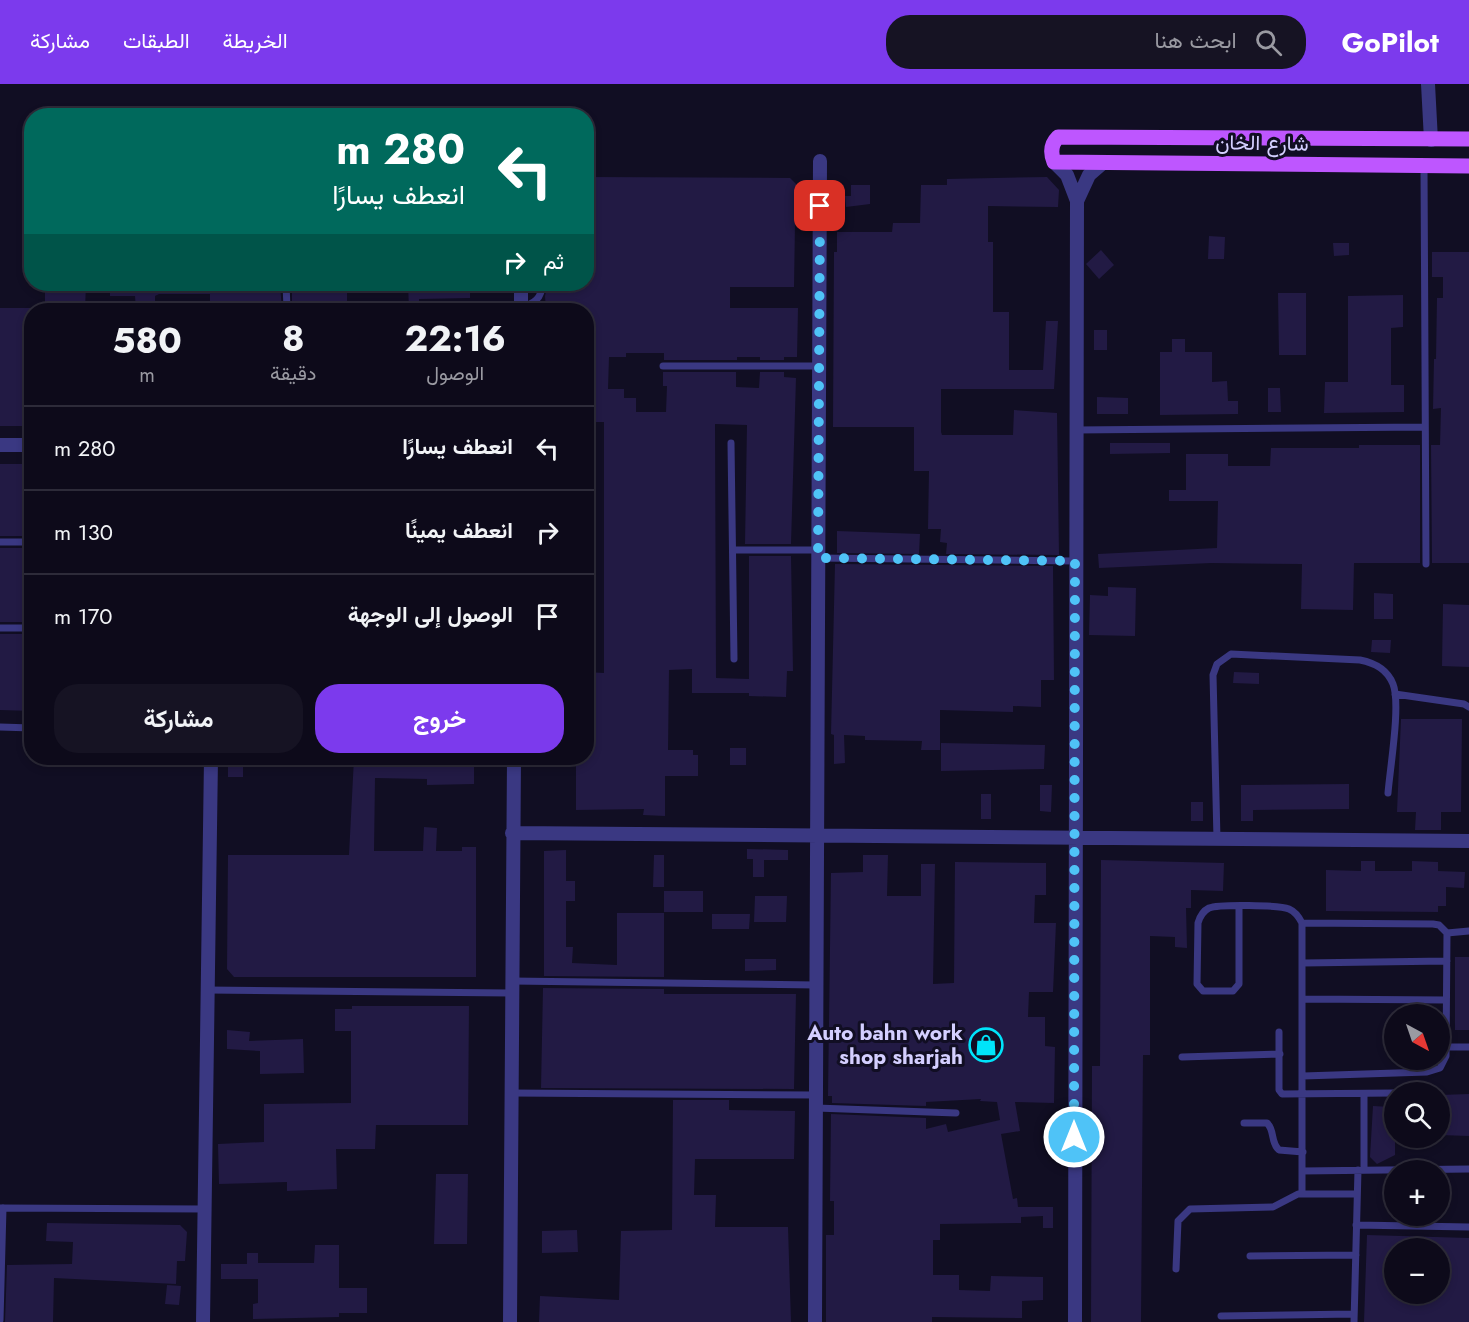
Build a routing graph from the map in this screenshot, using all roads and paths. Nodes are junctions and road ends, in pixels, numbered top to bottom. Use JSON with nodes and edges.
{"nodes":[{"id":1,"x":1428,"y":84,"type":"edge"},
{"id":2,"x":1469,"y":139,"type":"edge"},
{"id":3,"x":1431,"y":140,"type":"junction"},
{"id":4,"x":820,"y":161,"type":"dead end"},
{"id":5,"x":1054,"y":162,"type":"junction"},
{"id":6,"x":1104,"y":162,"type":"junction"},
{"id":7,"x":1424,"y":166,"type":"junction"},
{"id":8,"x":1469,"y":166,"type":"edge"},
{"id":9,"x":1077,"y":201,"type":"junction"},
{"id":10,"x":541,"y":291,"type":"edge"},
{"id":11,"x":534,"y":303,"type":"edge"},
{"id":12,"x":663,"y":366,"type":"dead end"},
{"id":13,"x":819,"y":366,"type":"junction"},
{"id":14,"x":1425,"y":427,"type":"junction"},
{"id":15,"x":1076,"y":430,"type":"junction"},
{"id":16,"x":731,"y":443,"type":"dead end"},
{"id":17,"x":0,"y":445,"type":"edge"},
{"id":18,"x":24,"y":445,"type":"edge"},
{"id":19,"x":0,"y":542,"type":"edge"},
{"id":20,"x":24,"y":542,"type":"edge"},
{"id":21,"x":733,"y":550,"type":"junction"},
{"id":22,"x":818,"y":554,"type":"junction"},
{"id":23,"x":1075,"y":561,"type":"junction"},
{"id":24,"x":1426,"y":564,"type":"dead end"},
{"id":25,"x":0,"y":628,"type":"edge"},
{"id":26,"x":24,"y":628,"type":"edge"},
{"id":27,"x":734,"y":658,"type":"dead end"},
{"id":28,"x":1395,"y":694,"type":"junction"},
{"id":29,"x":1469,"y":707,"type":"edge"},
{"id":30,"x":0,"y":727,"type":"edge"},
{"id":31,"x":24,"y":728,"type":"edge"},
{"id":32,"x":211,"y":765,"type":"edge"},
{"id":33,"x":514,"y":765,"type":"edge"},
{"id":34,"x":1388,"y":793,"type":"dead end"},
{"id":35,"x":512,"y":833,"type":"junction"},
{"id":36,"x":817,"y":835,"type":"junction"},
{"id":37,"x":1074,"y":837,"type":"junction"},
{"id":38,"x":1216,"y":838,"type":"junction"},
{"id":39,"x":1469,"y":841,"type":"edge"},
{"id":40,"x":1239,"y":907,"type":"junction"},
{"id":41,"x":1302,"y":923,"type":"junction"},
{"id":42,"x":1469,"y":931,"type":"edge"},
{"id":43,"x":1447,"y":933,"type":"junction"},
{"id":44,"x":1447,"y":961,"type":"junction"},
{"id":45,"x":1303,"y":963,"type":"junction"},
{"id":46,"x":816,"y":985,"type":"junction"},
{"id":47,"x":512,"y":987,"type":"junction"},
{"id":48,"x":207,"y":990,"type":"junction"},
{"id":49,"x":1304,"y":999,"type":"junction"},
{"id":50,"x":1446,"y":1000,"type":"junction"},
{"id":51,"x":1446,"y":1004,"type":"edge"},
{"id":52,"x":1280,"y":1032,"type":"dead end"},
{"id":53,"x":1450,"y":1047,"type":"edge"},
{"id":54,"x":1469,"y":1047,"type":"edge"},
{"id":55,"x":1280,"y":1054,"type":"junction"},
{"id":56,"x":1182,"y":1057,"type":"dead end"},
{"id":57,"x":1435,"y":1070,"type":"edge"},
{"id":58,"x":1303,"y":1076,"type":"junction"},
{"id":59,"x":1384,"y":1093,"type":"edge"},
{"id":60,"x":511,"y":1094,"type":"junction"},
{"id":61,"x":1364,"y":1094,"type":"junction"},
{"id":62,"x":1303,"y":1095,"type":"junction"},
{"id":63,"x":816,"y":1102,"type":"junction"},
{"id":64,"x":956,"y":1113,"type":"dead end"},
{"id":65,"x":1244,"y":1123,"type":"dead end"},
{"id":66,"x":1303,"y":1152,"type":"junction"},
{"id":67,"x":1469,"y":1169,"type":"edge"},
{"id":68,"x":1361,"y":1170,"type":"junction"},
{"id":69,"x":1302,"y":1171,"type":"junction"},
{"id":70,"x":1302,"y":1193,"type":"junction"},
{"id":71,"x":1357,"y":1194,"type":"junction"},
{"id":72,"x":2,"y":1208,"type":"edge"},
{"id":73,"x":204,"y":1209,"type":"junction"},
{"id":74,"x":1356,"y":1225,"type":"junction"},
{"id":75,"x":1469,"y":1227,"type":"edge"},
{"id":76,"x":1356,"y":1255,"type":"junction"},
{"id":77,"x":1250,"y":1257,"type":"dead end"},
{"id":78,"x":1176,"y":1269,"type":"dead end"},
{"id":79,"x":1221,"y":1316,"type":"dead end"},
{"id":80,"x":1354,"y":1318,"type":"edge"},
{"id":81,"x":0,"y":1320,"type":"edge"},
{"id":82,"x":202,"y":1322,"type":"edge"},
{"id":83,"x":510,"y":1322,"type":"edge"},
{"id":84,"x":815,"y":1322,"type":"edge"},
{"id":85,"x":1075,"y":1322,"type":"edge"}],
"edges":[{"from":1,"to":3,"type":"street"},
{"from":2,"to":3,"type":"main road","name":"شارع الخان"},
{"from":3,"to":5,"type":"main road","name":"شارع الخان"},
{"from":4,"to":13,"type":"street"},
{"from":5,"to":6,"type":"main road","name":"شارع الخان"},
{"from":5,"to":9,"type":"street"},
{"from":6,"to":7,"type":"main road","name":"شارع الخان"},
{"from":6,"to":9,"type":"street"},
{"from":7,"to":8,"type":"main road","name":"شارع الخان"},
{"from":7,"to":14,"type":"lane"},
{"from":9,"to":15,"type":"street"},
{"from":10,"to":11,"type":"lane"},
{"from":12,"to":13,"type":"lane"},
{"from":13,"to":22,"type":"street"},
{"from":14,"to":15,"type":"lane"},
{"from":14,"to":24,"type":"lane"},
{"from":15,"to":23,"type":"street"},
{"from":16,"to":21,"type":"lane"},
{"from":17,"to":18,"type":"street"},
{"from":19,"to":20,"type":"lane"},
{"from":21,"to":22,"type":"lane"},
{"from":21,"to":27,"type":"lane"},
{"from":22,"to":23,"type":"lane"},
{"from":22,"to":36,"type":"street"},
{"from":23,"to":37,"type":"street"},
{"from":25,"to":26,"type":"lane"},
{"from":28,"to":29,"type":"lane"},
{"from":28,"to":34,"type":"lane"},
{"from":28,"to":38,"type":"lane"},
{"from":30,"to":31,"type":"lane"},
{"from":32,"to":48,"type":"street"},
{"from":33,"to":35,"type":"street"},
{"from":35,"to":36,"type":"street"},
{"from":35,"to":47,"type":"street"},
{"from":36,"to":37,"type":"street"},
{"from":36,"to":46,"type":"street"},
{"from":37,"to":38,"type":"street"},
{"from":37,"to":85,"type":"street"},
{"from":38,"to":39,"type":"street"},
{"from":40,"to":40,"type":"lane"},
{"from":40,"to":41,"type":"lane"},
{"from":41,"to":43,"type":"lane"},
{"from":41,"to":45,"type":"lane"},
{"from":42,"to":43,"type":"lane"},
{"from":43,"to":44,"type":"lane"},
{"from":44,"to":45,"type":"lane"},
{"from":44,"to":50,"type":"lane"},
{"from":45,"to":49,"type":"lane"},
{"from":46,"to":47,"type":"lane"},
{"from":46,"to":63,"type":"street"},
{"from":47,"to":48,"type":"lane"},
{"from":47,"to":60,"type":"street"},
{"from":48,"to":73,"type":"street"},
{"from":49,"to":50,"type":"lane"},
{"from":49,"to":58,"type":"lane"},
{"from":50,"to":51,"type":"lane"},
{"from":52,"to":55,"type":"lane"},
{"from":53,"to":54,"type":"lane"},
{"from":55,"to":56,"type":"lane"},
{"from":55,"to":62,"type":"lane"},
{"from":57,"to":58,"type":"lane"},
{"from":58,"to":62,"type":"lane"},
{"from":59,"to":61,"type":"lane"},
{"from":60,"to":63,"type":"lane"},
{"from":60,"to":83,"type":"street"},
{"from":61,"to":62,"type":"lane"},
{"from":61,"to":68,"type":"lane"},
{"from":62,"to":66,"type":"lane"},
{"from":63,"to":64,"type":"lane"},
{"from":63,"to":84,"type":"street"},
{"from":65,"to":66,"type":"lane"},
{"from":66,"to":69,"type":"lane"},
{"from":67,"to":68,"type":"lane"},
{"from":68,"to":69,"type":"lane"},
{"from":68,"to":71,"type":"lane"},
{"from":69,"to":70,"type":"lane"},
{"from":70,"to":71,"type":"lane"},
{"from":70,"to":78,"type":"lane"},
{"from":71,"to":74,"type":"lane"},
{"from":72,"to":73,"type":"lane"},
{"from":72,"to":81,"type":"lane"},
{"from":73,"to":82,"type":"street"},
{"from":74,"to":75,"type":"lane"},
{"from":74,"to":76,"type":"lane"},
{"from":76,"to":77,"type":"lane"},
{"from":76,"to":80,"type":"lane"},
{"from":79,"to":80,"type":"lane"}]}
